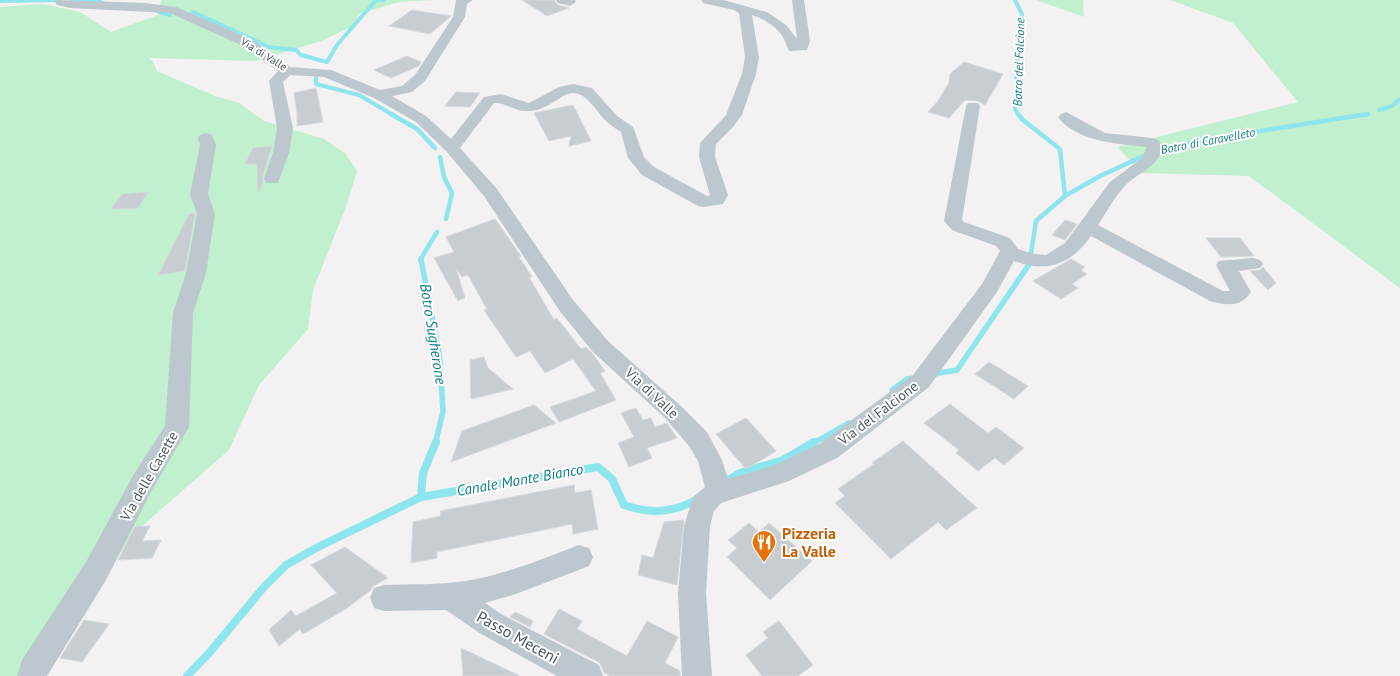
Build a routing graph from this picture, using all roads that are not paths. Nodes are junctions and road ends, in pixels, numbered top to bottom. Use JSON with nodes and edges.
{"nodes":[{"id":1,"x":466,"y":0,"type":"edge"},
{"id":2,"x":706,"y":0,"type":"edge"},
{"id":3,"x":798,"y":0,"type":"edge"},
{"id":4,"x":63,"y":1,"type":"edge"},
{"id":5,"x":102,"y":6,"type":"junction"},
{"id":6,"x":745,"y":12,"type":"junction"},
{"id":7,"x":129,"y":17,"type":"dead end"},
{"id":8,"x":287,"y":71,"type":"junction"},
{"id":9,"x":379,"y":95,"type":"junction"},
{"id":10,"x":973,"y":106,"type":"dead end"},
{"id":11,"x":1066,"y":117,"type":"dead end"},
{"id":12,"x":206,"y":138,"type":"dead end"},
{"id":13,"x":452,"y":148,"type":"junction"},
{"id":14,"x":272,"y":180,"type":"dead end"},
{"id":15,"x":1088,"y":227,"type":"junction"},
{"id":16,"x":1014,"y":254,"type":"junction"},
{"id":17,"x":1253,"y":264,"type":"dead end"},
{"id":18,"x":718,"y":484,"type":"junction"},
{"id":19,"x":579,"y":557,"type":"dead end"},
{"id":20,"x":450,"y":596,"type":"junction"},
{"id":21,"x":384,"y":598,"type":"dead end"},
{"id":22,"x":32,"y":676,"type":"edge"},
{"id":23,"x":588,"y":676,"type":"edge"},
{"id":24,"x":697,"y":676,"type":"edge"}],
"edges":[{"from":1,"to":9,"type":"street"},
{"from":2,"to":6,"type":"street"},
{"from":3,"to":6,"type":"street"},
{"from":4,"to":5,"type":"street","name":"Via di Valle"},
{"from":5,"to":7,"type":"street"},
{"from":5,"to":8,"type":"street","name":"Via di Valle"},
{"from":6,"to":13,"type":"street"},
{"from":8,"to":9,"type":"street","name":"Via di Valle"},
{"from":8,"to":14,"type":"street"},
{"from":9,"to":13,"type":"street","name":"Via di Valle"},
{"from":10,"to":16,"type":"street"},
{"from":11,"to":15,"type":"street"},
{"from":12,"to":22,"type":"street","name":"Via delle Casette"},
{"from":13,"to":18,"type":"street","name":"Via di Valle"},
{"from":15,"to":16,"type":"street"},
{"from":15,"to":17,"type":"street"},
{"from":16,"to":18,"type":"street","name":"Via del Falcione"},
{"from":18,"to":24,"type":"street"},
{"from":19,"to":20,"type":"street","name":"Passo Meceni"},
{"from":20,"to":21,"type":"street","name":"Passo Meceni"},
{"from":20,"to":23,"type":"street","name":"Passo Meceni"}]}
